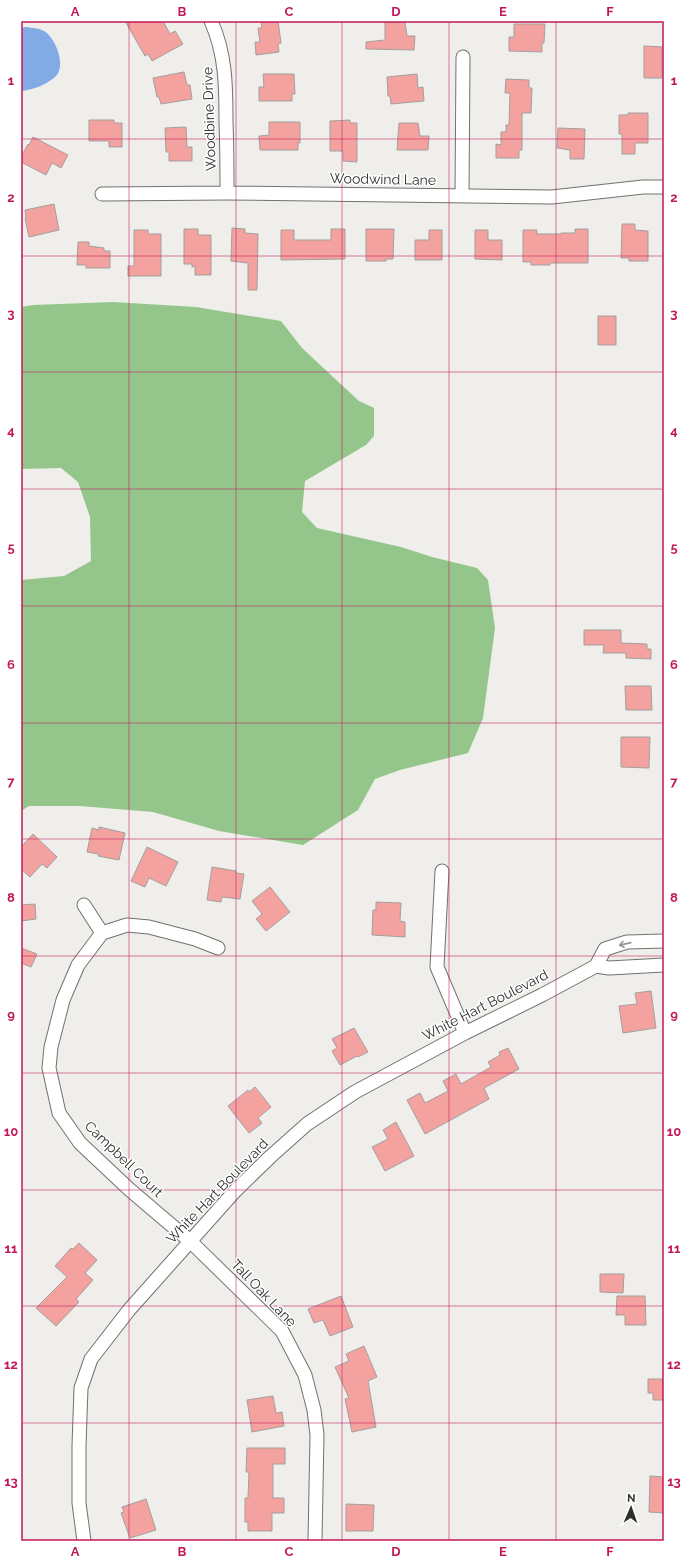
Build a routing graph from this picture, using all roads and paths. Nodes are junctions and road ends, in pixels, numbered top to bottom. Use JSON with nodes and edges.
{"nodes":[{"id":1,"x":211,"y":21,"type":"edge"},
{"id":2,"x":463,"y":57,"type":"dead end"},
{"id":3,"x":664,"y":187,"type":"edge"},
{"id":4,"x":227,"y":193,"type":"junction"},
{"id":5,"x":102,"y":194,"type":"dead end"},
{"id":6,"x":462,"y":196,"type":"junction"},
{"id":7,"x":442,"y":871,"type":"dead end"},
{"id":8,"x":84,"y":905,"type":"dead end"},
{"id":9,"x":102,"y":933,"type":"junction"},
{"id":10,"x":664,"y":941,"type":"edge"},
{"id":11,"x":218,"y":948,"type":"dead end"},
{"id":12,"x":664,"y":965,"type":"edge"},
{"id":13,"x":596,"y":966,"type":"junction"},
{"id":14,"x":465,"y":1033,"type":"junction"},
{"id":15,"x":190,"y":1241,"type":"junction"},
{"id":16,"x":84,"y":1541,"type":"edge"},
{"id":17,"x":315,"y":1541,"type":"edge"}],
"edges":[{"from":1,"to":4,"type":"street","name":"Woodbine Drive"},
{"from":2,"to":6,"type":"street"},
{"from":3,"to":6,"type":"street","name":"Woodwind Lane"},
{"from":4,"to":5,"type":"street","name":"Woodwind Lane"},
{"from":4,"to":6,"type":"street","name":"Woodwind Lane"},
{"from":7,"to":14,"type":"street"},
{"from":8,"to":9,"type":"street"},
{"from":9,"to":11,"type":"street"},
{"from":9,"to":15,"type":"street","name":"Campbell Court"},
{"from":10,"to":13,"type":"street","one_way":true},
{"from":12,"to":13,"type":"street"},
{"from":13,"to":14,"type":"street","name":"White Hart Boulevard"},
{"from":14,"to":15,"type":"street","name":"White Hart Boulevard"},
{"from":15,"to":16,"type":"street","name":"White Hart Boulevard"},
{"from":15,"to":17,"type":"street","name":"Tall Oak Lane"}]}
